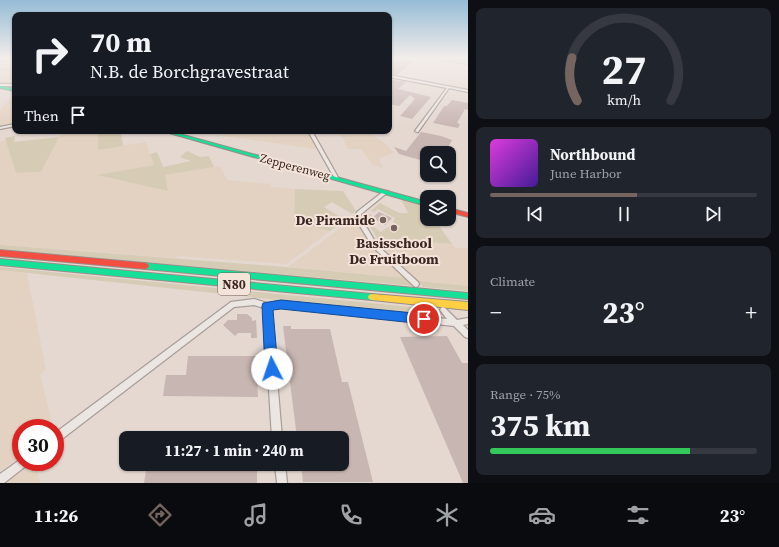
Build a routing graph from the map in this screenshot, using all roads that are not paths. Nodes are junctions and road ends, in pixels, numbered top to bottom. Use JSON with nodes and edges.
{"nodes":[{"id":1,"x":419,"y":82,"type":"edge"},
{"id":2,"x":12,"y":85,"type":"edge"},
{"id":3,"x":0,"y":86,"type":"edge"},
{"id":4,"x":449,"y":87,"type":"junction"},
{"id":5,"x":12,"y":89,"type":"edge"},
{"id":6,"x":468,"y":91,"type":"edge"},
{"id":7,"x":12,"y":126,"type":"edge"},
{"id":8,"x":0,"y":128,"type":"edge"},
{"id":9,"x":417,"y":131,"type":"dead end"},
{"id":10,"x":175,"y":134,"type":"edge"},
{"id":11,"x":312,"y":134,"type":"edge"},
{"id":12,"x":337,"y":179,"type":"junction"},
{"id":13,"x":386,"y":192,"type":"junction"},
{"id":14,"x":420,"y":202,"type":"edge"},
{"id":15,"x":456,"y":212,"type":"edge"},
{"id":16,"x":468,"y":215,"type":"edge"},
{"id":17,"x":0,"y":253,"type":"edge"},
{"id":18,"x":0,"y":262,"type":"edge"},
{"id":19,"x":416,"y":284,"type":"dead end"},
{"id":20,"x":468,"y":296,"type":"edge"},
{"id":21,"x":267,"y":306,"type":"junction"},
{"id":22,"x":468,"y":306,"type":"edge"},
{"id":23,"x":442,"y":310,"type":"dead end"},
{"id":24,"x":468,"y":321,"type":"edge"},
{"id":25,"x":456,"y":323,"type":"junction"},
{"id":26,"x":468,"y":335,"type":"edge"},
{"id":27,"x":276,"y":431,"type":"edge"},
{"id":28,"x":64,"y":432,"type":"edge"},
{"id":29,"x":12,"y":471,"type":"edge"},
{"id":30,"x":281,"y":471,"type":"edge"},
{"id":31,"x":0,"y":480,"type":"edge"},
{"id":32,"x":282,"y":483,"type":"edge"}],
"edges":[{"from":1,"to":4,"type":"street"},
{"from":2,"to":3,"type":"street"},
{"from":3,"to":5,"type":"main road"},
{"from":4,"to":6,"type":"street"},
{"from":4,"to":9,"type":"street"},
{"from":7,"to":8,"type":"street"},
{"from":10,"to":12,"type":"main road","name":"Zepperenweg"},
{"from":11,"to":12,"type":"street"},
{"from":12,"to":13,"type":"main road","name":"Zepperenweg"},
{"from":13,"to":14,"type":"main road","name":"Zepperenweg"},
{"from":13,"to":19,"type":"street"},
{"from":15,"to":16,"type":"main road"},
{"from":17,"to":20,"type":"main road","number":"N80"},
{"from":18,"to":22,"type":"main road","number":"N80"},
{"from":21,"to":25,"type":"street"},
{"from":21,"to":27,"type":"street"},
{"from":21,"to":28,"type":"street"},
{"from":23,"to":25,"type":"street"},
{"from":24,"to":25,"type":"street"},
{"from":25,"to":26,"type":"street"},
{"from":29,"to":31,"type":"street"},
{"from":30,"to":32,"type":"street"}]}
